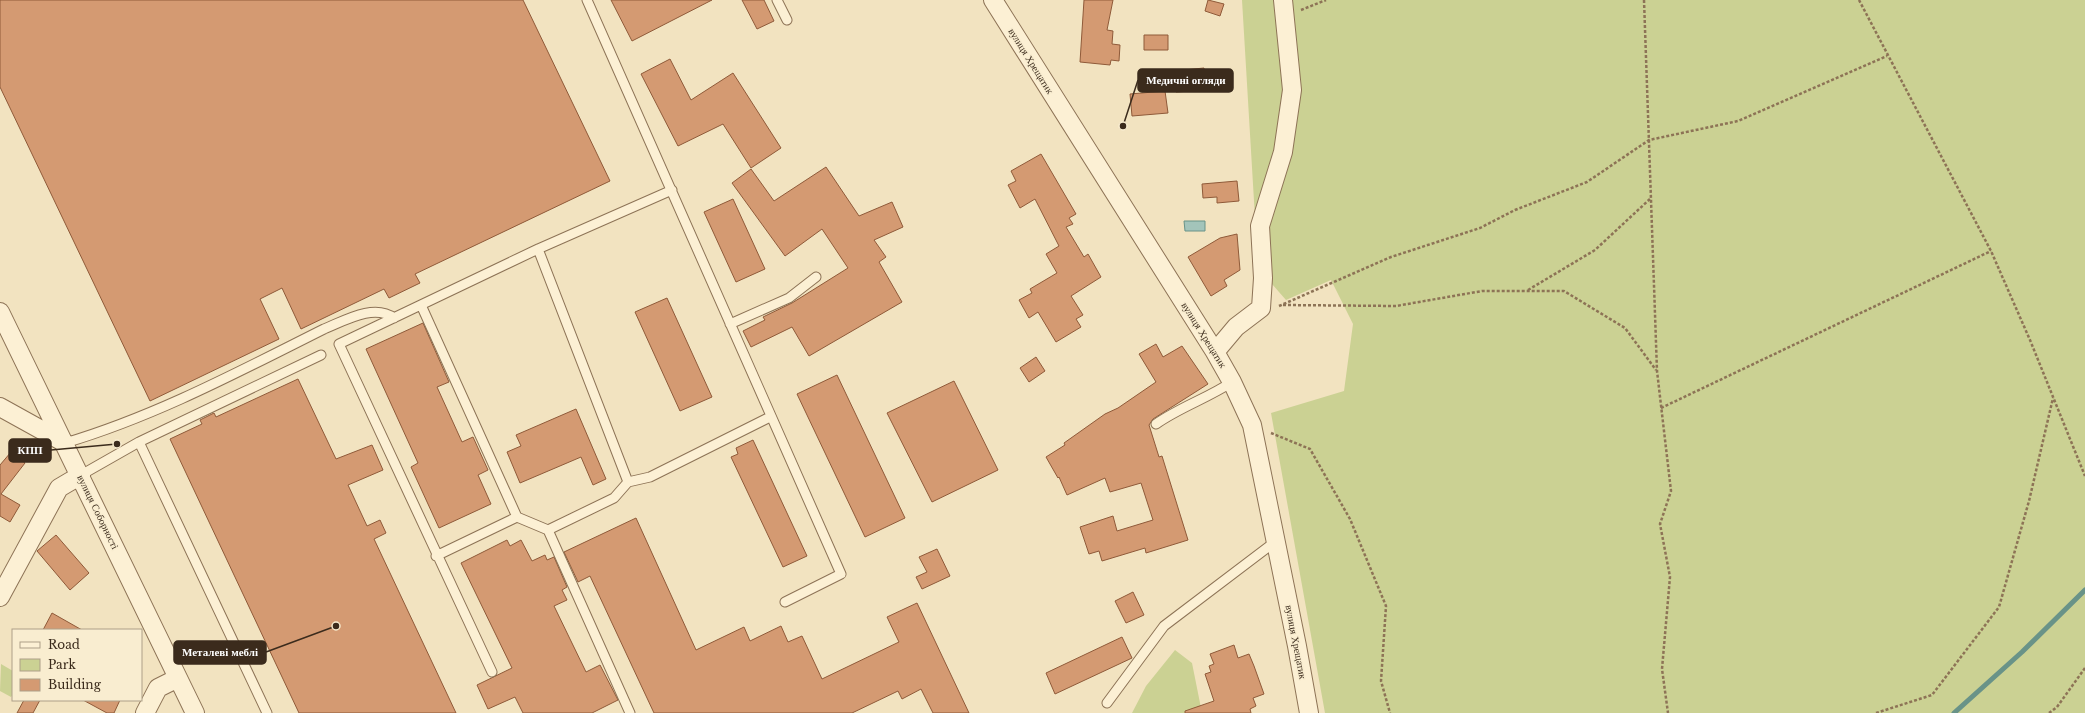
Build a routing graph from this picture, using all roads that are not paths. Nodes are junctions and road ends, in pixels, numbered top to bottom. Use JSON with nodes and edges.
{"nodes":[{"id":1,"x":587,"y":0,"type":"edge"},
{"id":2,"x":777,"y":0,"type":"edge"},
{"id":3,"x":993,"y":0,"type":"edge"},
{"id":4,"x":1283,"y":8,"type":"edge"},
{"id":5,"x":787,"y":20,"type":"dead end"},
{"id":6,"x":672,"y":190,"type":"junction"},
{"id":7,"x":538,"y":250,"type":"junction"},
{"id":8,"x":816,"y":277,"type":"dead end"},
{"id":9,"x":421,"y":305,"type":"junction"},
{"id":10,"x":0,"y":312,"type":"edge"},
{"id":11,"x":394,"y":318,"type":"junction"},
{"id":12,"x":730,"y":324,"type":"junction"},
{"id":13,"x":1215,"y":352,"type":"junction"},
{"id":14,"x":321,"y":355,"type":"dead end"},
{"id":15,"x":1232,"y":382,"type":"junction"},
{"id":16,"x":0,"y":407,"type":"edge"},
{"id":17,"x":770,"y":417,"type":"junction"},
{"id":18,"x":1156,"y":424,"type":"dead end"},
{"id":19,"x":139,"y":442,"type":"junction"},
{"id":20,"x":65,"y":443,"type":"junction"},
{"id":21,"x":81,"y":475,"type":"junction"},
{"id":22,"x":628,"y":482,"type":"junction"},
{"id":23,"x":517,"y":517,"type":"junction"},
{"id":24,"x":548,"y":530,"type":"junction"},
{"id":25,"x":1276,"y":541,"type":"junction"},
{"id":26,"x":436,"y":556,"type":"junction"},
{"id":27,"x":0,"y":597,"type":"edge"},
{"id":28,"x":785,"y":602,"type":"dead end"},
{"id":29,"x":492,"y":672,"type":"dead end"},
{"id":30,"x":178,"y":678,"type":"junction"},
{"id":31,"x":1108,"y":702,"type":"dead end"},
{"id":32,"x":145,"y":713,"type":"edge"},
{"id":33,"x":195,"y":713,"type":"edge"},
{"id":34,"x":267,"y":713,"type":"edge"},
{"id":35,"x":630,"y":713,"type":"edge"},
{"id":36,"x":1309,"y":713,"type":"edge"}],
"edges":[{"from":1,"to":6,"type":"lane"},
{"from":2,"to":5,"type":"lane"},
{"from":3,"to":13,"type":"street","name":"вулиця Хрещатик"},
{"from":4,"to":13,"type":"street"},
{"from":6,"to":7,"type":"lane"},
{"from":6,"to":12,"type":"lane"},
{"from":7,"to":9,"type":"lane"},
{"from":7,"to":22,"type":"lane"},
{"from":8,"to":12,"type":"lane"},
{"from":9,"to":11,"type":"lane"},
{"from":9,"to":23,"type":"lane"},
{"from":10,"to":20,"type":"street","name":"вулиця Соборності"},
{"from":11,"to":20,"type":"lane"},
{"from":11,"to":26,"type":"lane"},
{"from":12,"to":17,"type":"lane"},
{"from":13,"to":15,"type":"street","name":"вулиця Хрещатик"},
{"from":14,"to":19,"type":"lane"},
{"from":15,"to":18,"type":"lane"},
{"from":15,"to":25,"type":"street","name":"вулиця Хрещатик"},
{"from":16,"to":20,"type":"street"},
{"from":17,"to":22,"type":"lane"},
{"from":17,"to":28,"type":"lane"},
{"from":19,"to":21,"type":"lane"},
{"from":19,"to":34,"type":"lane"},
{"from":20,"to":21,"type":"street","name":"вулиця Соборності"},
{"from":21,"to":27,"type":"street"},
{"from":21,"to":30,"type":"street","name":"вулиця Соборності"},
{"from":22,"to":24,"type":"lane"},
{"from":23,"to":24,"type":"lane"},
{"from":23,"to":26,"type":"lane"},
{"from":24,"to":35,"type":"lane"},
{"from":25,"to":31,"type":"lane"},
{"from":25,"to":36,"type":"street","name":"вулиця Хрещатик"},
{"from":26,"to":29,"type":"lane"},
{"from":30,"to":32,"type":"street"},
{"from":30,"to":33,"type":"street","name":"вулиця Соборності"}]}
